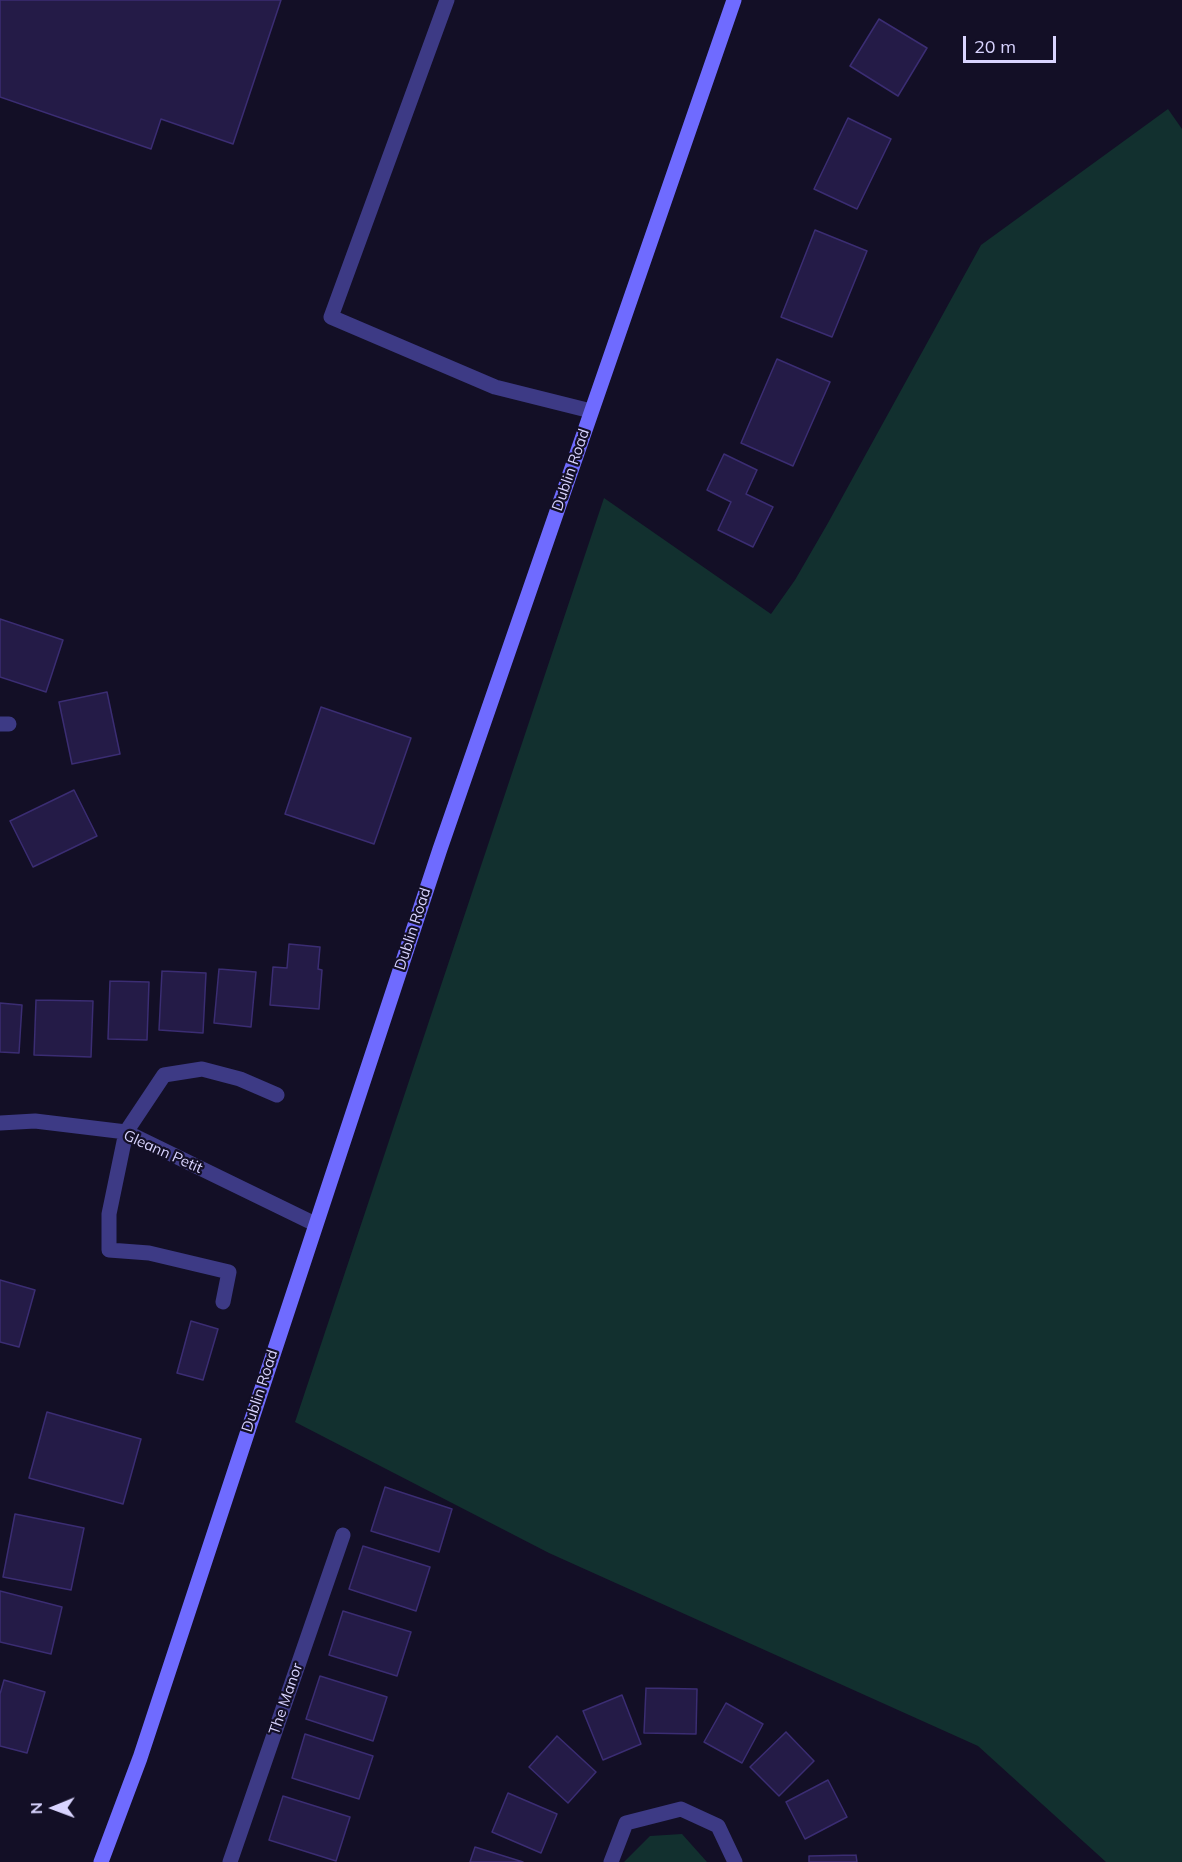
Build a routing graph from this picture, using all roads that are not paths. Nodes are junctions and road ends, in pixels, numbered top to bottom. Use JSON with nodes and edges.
{"nodes":[{"id":1,"x":447,"y":0,"type":"edge"},
{"id":2,"x":734,"y":0,"type":"edge"},
{"id":3,"x":591,"y":411,"type":"junction"},
{"id":4,"x":277,"y":1095,"type":"dead end"},
{"id":5,"x":0,"y":1124,"type":"edge"},
{"id":6,"x":126,"y":1132,"type":"junction"},
{"id":7,"x":315,"y":1224,"type":"junction"},
{"id":8,"x":223,"y":1302,"type":"dead end"},
{"id":9,"x":343,"y":1535,"type":"dead end"},
{"id":10,"x":101,"y":1862,"type":"edge"},
{"id":11,"x":230,"y":1862,"type":"edge"},
{"id":12,"x":611,"y":1862,"type":"edge"},
{"id":13,"x":735,"y":1862,"type":"edge"}],
"edges":[{"from":1,"to":3,"type":"street"},
{"from":2,"to":3,"type":"main road","name":"Dublin Road"},
{"from":3,"to":7,"type":"main road","name":"Dublin Road"},
{"from":4,"to":6,"type":"street"},
{"from":5,"to":6,"type":"street","name":"Gleann Petit"},
{"from":6,"to":7,"type":"street","name":"Gleann Petit"},
{"from":6,"to":8,"type":"street"},
{"from":7,"to":10,"type":"main road","name":"Dublin Road"},
{"from":9,"to":11,"type":"street","name":"The Manor"},
{"from":12,"to":13,"type":"street"}]}
